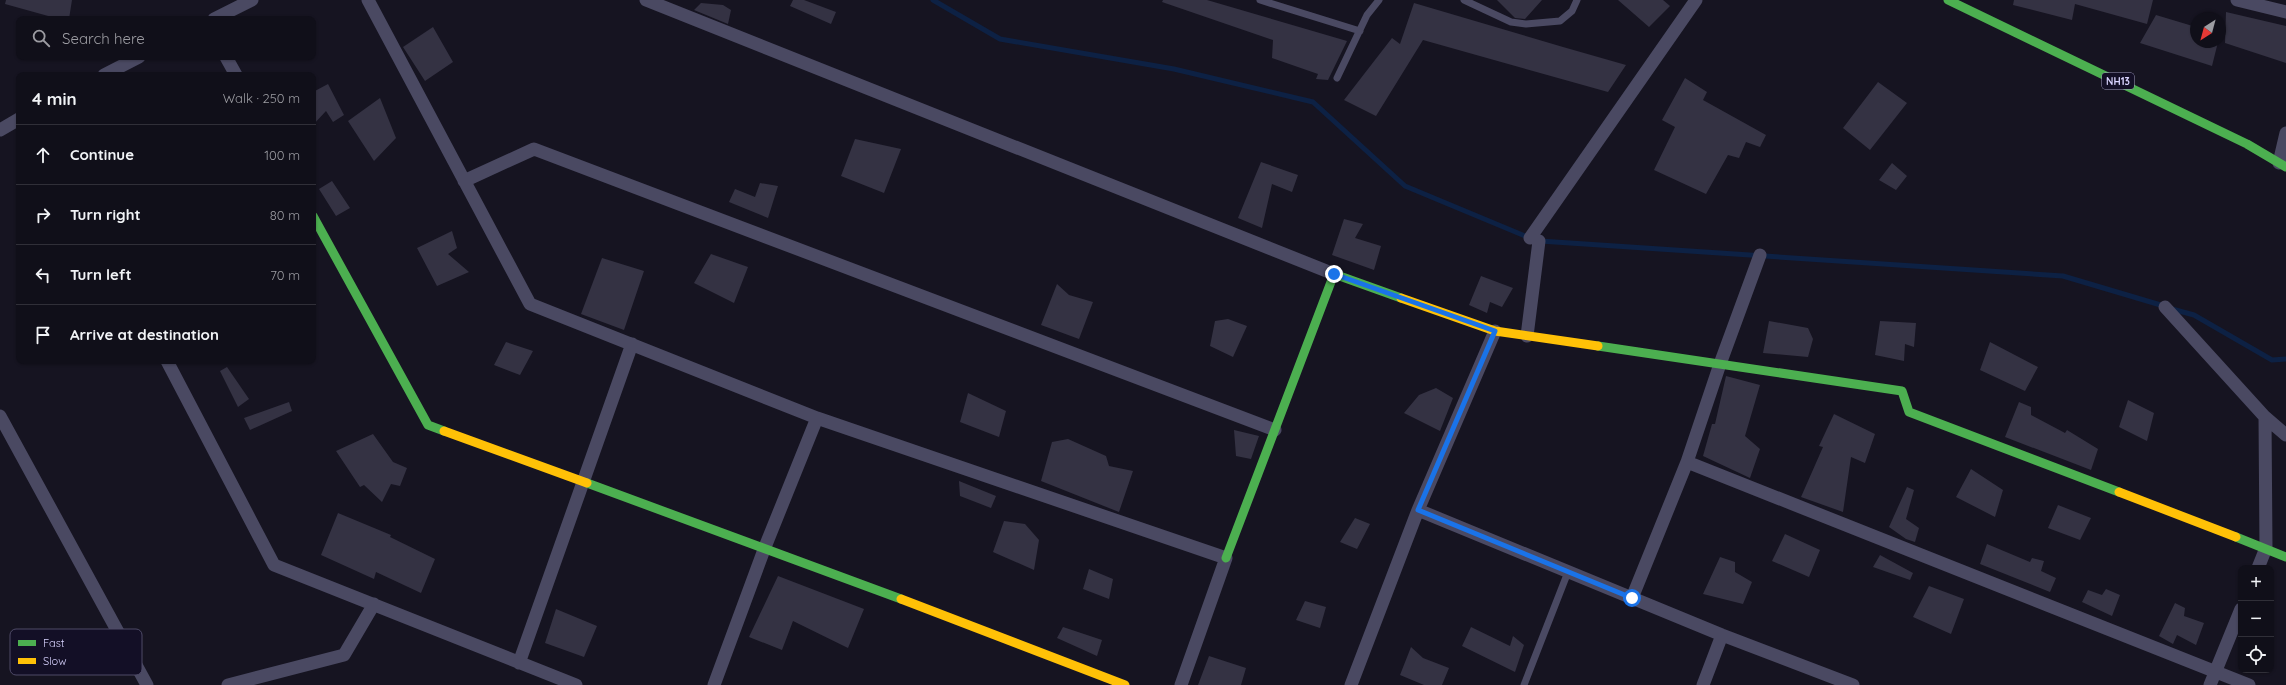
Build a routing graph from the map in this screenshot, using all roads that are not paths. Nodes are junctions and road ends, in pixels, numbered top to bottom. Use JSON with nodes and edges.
{"nodes":[{"id":1,"x":252,"y":0,"type":"edge"},
{"id":2,"x":368,"y":0,"type":"edge"},
{"id":3,"x":646,"y":0,"type":"edge"},
{"id":4,"x":1260,"y":0,"type":"edge"},
{"id":5,"x":1379,"y":0,"type":"edge"},
{"id":6,"x":1464,"y":0,"type":"edge"},
{"id":7,"x":1577,"y":0,"type":"edge"},
{"id":8,"x":1696,"y":0,"type":"edge"},
{"id":9,"x":1948,"y":0,"type":"edge"},
{"id":10,"x":2237,"y":0,"type":"edge"},
{"id":11,"x":2286,"y":12,"type":"edge"},
{"id":12,"x":220,"y":16,"type":"edge"},
{"id":13,"x":1360,"y":31,"type":"junction"},
{"id":14,"x":133,"y":60,"type":"edge"},
{"id":15,"x":228,"y":60,"type":"edge"},
{"id":16,"x":110,"y":72,"type":"edge"},
{"id":17,"x":234,"y":72,"type":"edge"},
{"id":18,"x":1337,"y":78,"type":"dead end"},
{"id":19,"x":16,"y":121,"type":"edge"},
{"id":20,"x":0,"y":130,"type":"edge"},
{"id":21,"x":2286,"y":133,"type":"edge"},
{"id":22,"x":2283,"y":165,"type":"edge"},
{"id":23,"x":464,"y":181,"type":"junction"},
{"id":24,"x":316,"y":221,"type":"edge"},
{"id":25,"x":1760,"y":255,"type":"dead end"},
{"id":26,"x":1334,"y":274,"type":"junction"},
{"id":27,"x":2165,"y":307,"type":"dead end"},
{"id":28,"x":1495,"y":331,"type":"junction"},
{"id":29,"x":1527,"y":336,"type":"junction"},
{"id":30,"x":632,"y":344,"type":"junction"},
{"id":31,"x":169,"y":364,"type":"edge"},
{"id":32,"x":1720,"y":364,"type":"junction"},
{"id":33,"x":0,"y":416,"type":"edge"},
{"id":34,"x":2265,"y":417,"type":"junction"},
{"id":35,"x":817,"y":418,"type":"junction"},
{"id":36,"x":1274,"y":430,"type":"junction"},
{"id":37,"x":2286,"y":435,"type":"edge"},
{"id":38,"x":1687,"y":462,"type":"junction"},
{"id":39,"x":584,"y":481,"type":"junction"},
{"id":40,"x":1418,"y":510,"type":"junction"},
{"id":41,"x":765,"y":548,"type":"junction"},
{"id":42,"x":2266,"y":548,"type":"junction"},
{"id":43,"x":2286,"y":557,"type":"edge"},
{"id":44,"x":1226,"y":558,"type":"junction"},
{"id":45,"x":2259,"y":565,"type":"edge"},
{"id":46,"x":1568,"y":572,"type":"junction"},
{"id":47,"x":1632,"y":598,"type":"junction"},
{"id":48,"x":374,"y":604,"type":"junction"},
{"id":49,"x":2238,"y":617,"type":"edge"},
{"id":50,"x":116,"y":629,"type":"edge"},
{"id":51,"x":1722,"y":636,"type":"junction"},
{"id":52,"x":519,"y":663,"type":"junction"},
{"id":53,"x":2216,"y":672,"type":"junction"},
{"id":54,"x":142,"y":675,"type":"edge"},
{"id":55,"x":147,"y":685,"type":"edge"},
{"id":56,"x":228,"y":685,"type":"edge"},
{"id":57,"x":576,"y":685,"type":"edge"},
{"id":58,"x":714,"y":685,"type":"edge"},
{"id":59,"x":1125,"y":685,"type":"edge"},
{"id":60,"x":1181,"y":685,"type":"edge"},
{"id":61,"x":1351,"y":685,"type":"edge"},
{"id":62,"x":1524,"y":685,"type":"edge"},
{"id":63,"x":1703,"y":685,"type":"edge"},
{"id":64,"x":1852,"y":685,"type":"edge"},
{"id":65,"x":2210,"y":685,"type":"edge"},
{"id":66,"x":2249,"y":685,"type":"edge"}],
"edges":[{"from":1,"to":12,"type":"street"},
{"from":2,"to":23,"type":"street"},
{"from":3,"to":26,"type":"street"},
{"from":4,"to":13,"type":"lane"},
{"from":5,"to":13,"type":"lane"},
{"from":6,"to":7,"type":"lane"},
{"from":8,"to":29,"type":"street"},
{"from":9,"to":22,"type":"street","number":"NH13"},
{"from":10,"to":11,"type":"street"},
{"from":13,"to":18,"type":"lane"},
{"from":14,"to":16,"type":"street"},
{"from":15,"to":17,"type":"street"},
{"from":19,"to":20,"type":"street"},
{"from":21,"to":22,"type":"street"},
{"from":23,"to":30,"type":"street"},
{"from":23,"to":36,"type":"street"},
{"from":24,"to":39,"type":"street"},
{"from":25,"to":32,"type":"street"},
{"from":26,"to":28,"type":"street"},
{"from":26,"to":36,"type":"street"},
{"from":27,"to":34,"type":"street"},
{"from":28,"to":29,"type":"street"},
{"from":28,"to":40,"type":"street"},
{"from":29,"to":32,"type":"street"},
{"from":30,"to":35,"type":"street"},
{"from":30,"to":39,"type":"street"},
{"from":31,"to":48,"type":"street"},
{"from":32,"to":38,"type":"street"},
{"from":32,"to":42,"type":"street"},
{"from":33,"to":50,"type":"street"},
{"from":34,"to":37,"type":"street"},
{"from":34,"to":42,"type":"street"},
{"from":35,"to":41,"type":"street"},
{"from":35,"to":44,"type":"street"},
{"from":36,"to":44,"type":"street"},
{"from":38,"to":47,"type":"street"},
{"from":38,"to":53,"type":"street"},
{"from":39,"to":41,"type":"street"},
{"from":39,"to":52,"type":"street"},
{"from":40,"to":46,"type":"street"},
{"from":40,"to":61,"type":"street"},
{"from":41,"to":58,"type":"street"},
{"from":41,"to":59,"type":"street"},
{"from":42,"to":43,"type":"street"},
{"from":42,"to":45,"type":"street"},
{"from":44,"to":60,"type":"street"},
{"from":46,"to":47,"type":"street"},
{"from":46,"to":62,"type":"lane"},
{"from":47,"to":51,"type":"street"},
{"from":48,"to":52,"type":"street"},
{"from":48,"to":56,"type":"street"},
{"from":49,"to":53,"type":"street"},
{"from":51,"to":63,"type":"street"},
{"from":51,"to":64,"type":"street"},
{"from":52,"to":57,"type":"street"},
{"from":53,"to":65,"type":"street"},
{"from":53,"to":66,"type":"street"},
{"from":54,"to":55,"type":"street"}]}
